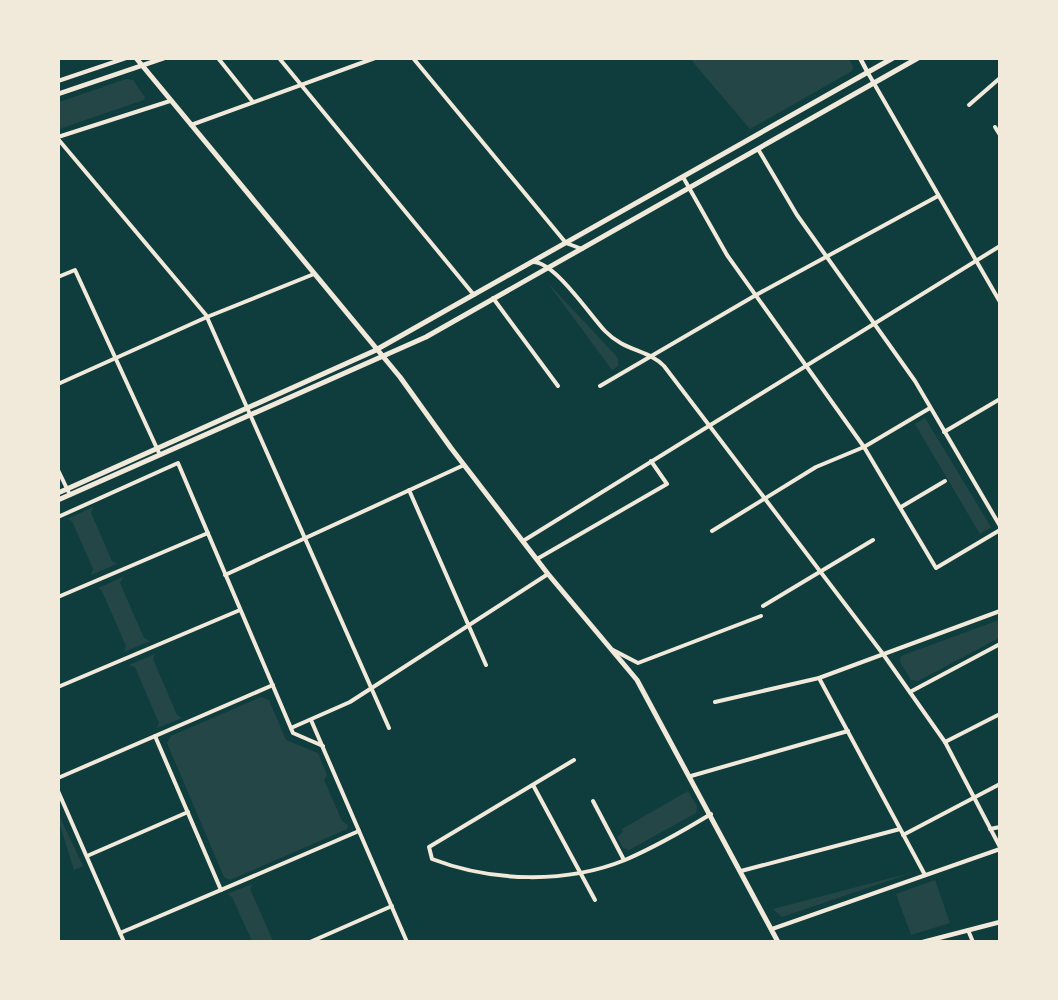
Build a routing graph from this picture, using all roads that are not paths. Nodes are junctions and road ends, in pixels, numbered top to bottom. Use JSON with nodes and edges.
{"nodes":[{"id":1,"x":126,"y":58,"type":"edge"},
{"id":2,"x":136,"y":58,"type":"edge"},
{"id":3,"x":164,"y":58,"type":"edge"},
{"id":4,"x":218,"y":58,"type":"edge"},
{"id":5,"x":279,"y":58,"type":"edge"},
{"id":6,"x":375,"y":58,"type":"edge"},
{"id":7,"x":412,"y":58,"type":"edge"},
{"id":8,"x":860,"y":58,"type":"edge"},
{"id":9,"x":893,"y":58,"type":"edge"},
{"id":10,"x":918,"y":58,"type":"edge"},
{"id":11,"x":141,"y":66,"type":"junction"},
{"id":12,"x":868,"y":73,"type":"junction"},
{"id":13,"x":999,"y":78,"type":"edge"},
{"id":14,"x":58,"y":81,"type":"edge"},
{"id":15,"x":874,"y":83,"type":"junction"},
{"id":16,"x":302,"y":85,"type":"junction"},
{"id":17,"x":58,"y":94,"type":"edge"},
{"id":18,"x":170,"y":101,"type":"junction"},
{"id":19,"x":254,"y":102,"type":"junction"},
{"id":20,"x":969,"y":105,"type":"dead end"},
{"id":21,"x":191,"y":125,"type":"junction"},
{"id":22,"x":995,"y":127,"type":"dead end"},
{"id":23,"x":999,"y":135,"type":"edge"},
{"id":24,"x":58,"y":138,"type":"edge"},
{"id":25,"x":758,"y":149,"type":"junction"},
{"id":26,"x":683,"y":177,"type":"junction"},
{"id":27,"x":689,"y":188,"type":"junction"},
{"id":28,"x":938,"y":196,"type":"junction"},
{"id":29,"x":566,"y":243,"type":"junction"},
{"id":30,"x":999,"y":246,"type":"edge"},
{"id":31,"x":582,"y":249,"type":"junction"},
{"id":32,"x":826,"y":257,"type":"junction"},
{"id":33,"x":976,"y":261,"type":"junction"},
{"id":34,"x":532,"y":262,"type":"junction"},
{"id":35,"x":549,"y":267,"type":"junction"},
{"id":36,"x":314,"y":274,"type":"junction"},
{"id":37,"x":58,"y":277,"type":"edge"},
{"id":38,"x":474,"y":295,"type":"junction"},
{"id":39,"x":756,"y":295,"type":"junction"},
{"id":40,"x":493,"y":298,"type":"junction"},
{"id":41,"x":999,"y":302,"type":"edge"},
{"id":42,"x":207,"y":317,"type":"junction"},
{"id":43,"x":874,"y":325,"type":"junction"},
{"id":44,"x":377,"y":349,"type":"junction"},
{"id":45,"x":382,"y":355,"type":"junction"},
{"id":46,"x":650,"y":357,"type":"junction"},
{"id":47,"x":116,"y":358,"type":"junction"},
{"id":48,"x":808,"y":366,"type":"junction"},
{"id":49,"x":58,"y":384,"type":"edge"},
{"id":50,"x":558,"y":386,"type":"dead end"},
{"id":51,"x":600,"y":386,"type":"dead end"},
{"id":52,"x":999,"y":399,"type":"edge"},
{"id":53,"x":930,"y":408,"type":"junction"},
{"id":54,"x":248,"y":412,"type":"junction"},
{"id":55,"x":709,"y":426,"type":"junction"},
{"id":56,"x":944,"y":432,"type":"junction"},
{"id":57,"x":864,"y":447,"type":"junction"},
{"id":58,"x":159,"y":452,"type":"junction"},
{"id":59,"x":651,"y":461,"type":"junction"},
{"id":60,"x":464,"y":465,"type":"junction"},
{"id":61,"x":58,"y":470,"type":"edge"},
{"id":62,"x":945,"y":481,"type":"dead end"},
{"id":63,"x":409,"y":490,"type":"junction"},
{"id":64,"x":69,"y":492,"type":"junction"},
{"id":65,"x":58,"y":493,"type":"edge"},
{"id":66,"x":765,"y":499,"type":"junction"},
{"id":67,"x":58,"y":500,"type":"edge"},
{"id":68,"x":901,"y":507,"type":"junction"},
{"id":69,"x":58,"y":517,"type":"edge"},
{"id":70,"x":999,"y":528,"type":"edge"},
{"id":71,"x":712,"y":531,"type":"dead end"},
{"id":72,"x":208,"y":533,"type":"junction"},
{"id":73,"x":304,"y":538,"type":"junction"},
{"id":74,"x":873,"y":540,"type":"dead end"},
{"id":75,"x":523,"y":541,"type":"junction"},
{"id":76,"x":537,"y":559,"type":"junction"},
{"id":77,"x":821,"y":572,"type":"junction"},
{"id":78,"x":548,"y":574,"type":"junction"},
{"id":79,"x":225,"y":575,"type":"junction"},
{"id":80,"x":58,"y":597,"type":"edge"},
{"id":81,"x":763,"y":606,"type":"dead end"},
{"id":82,"x":240,"y":610,"type":"junction"},
{"id":83,"x":999,"y":611,"type":"edge"},
{"id":84,"x":761,"y":616,"type":"dead end"},
{"id":85,"x":469,"y":625,"type":"junction"},
{"id":86,"x":999,"y":644,"type":"edge"},
{"id":87,"x":613,"y":650,"type":"junction"},
{"id":88,"x":883,"y":654,"type":"junction"},
{"id":89,"x":486,"y":665,"type":"dead end"},
{"id":90,"x":819,"y":678,"type":"junction"},
{"id":91,"x":273,"y":685,"type":"junction"},
{"id":92,"x":58,"y":687,"type":"edge"},
{"id":93,"x":371,"y":688,"type":"junction"},
{"id":94,"x":910,"y":692,"type":"junction"},
{"id":95,"x":714,"y":702,"type":"dead end"},
{"id":96,"x":999,"y":714,"type":"edge"},
{"id":97,"x":311,"y":720,"type":"junction"},
{"id":98,"x":291,"y":728,"type":"junction"},
{"id":99,"x":389,"y":728,"type":"dead end"},
{"id":100,"x":848,"y":732,"type":"junction"},
{"id":101,"x":155,"y":736,"type":"junction"},
{"id":102,"x":945,"y":742,"type":"junction"},
{"id":103,"x":322,"y":746,"type":"junction"},
{"id":104,"x":574,"y":760,"type":"dead end"},
{"id":105,"x":691,"y":776,"type":"junction"},
{"id":106,"x":58,"y":777,"type":"edge"},
{"id":107,"x":533,"y":784,"type":"junction"},
{"id":108,"x":999,"y":784,"type":"edge"},
{"id":109,"x":58,"y":791,"type":"edge"},
{"id":110,"x":974,"y":797,"type":"junction"},
{"id":111,"x":593,"y":801,"type":"dead end"},
{"id":112,"x":188,"y":812,"type":"junction"},
{"id":113,"x":711,"y":814,"type":"junction"},
{"id":114,"x":999,"y":827,"type":"edge"},
{"id":115,"x":900,"y":829,"type":"junction"},
{"id":116,"x":990,"y":829,"type":"junction"},
{"id":117,"x":359,"y":831,"type":"junction"},
{"id":118,"x":903,"y":835,"type":"junction"},
{"id":119,"x":999,"y":848,"type":"edge"},
{"id":120,"x":87,"y":856,"type":"junction"},
{"id":121,"x":624,"y":860,"type":"junction"},
{"id":122,"x":741,"y":871,"type":"junction"},
{"id":123,"x":580,"y":872,"type":"junction"},
{"id":124,"x":925,"y":876,"type":"junction"},
{"id":125,"x":221,"y":890,"type":"junction"},
{"id":126,"x":595,"y":900,"type":"dead end"},
{"id":127,"x":392,"y":906,"type":"junction"},
{"id":128,"x":999,"y":922,"type":"edge"},
{"id":129,"x":772,"y":929,"type":"junction"},
{"id":130,"x":968,"y":930,"type":"junction"},
{"id":131,"x":120,"y":933,"type":"junction"},
{"id":132,"x":124,"y":942,"type":"edge"},
{"id":133,"x":310,"y":942,"type":"edge"},
{"id":134,"x":407,"y":942,"type":"edge"},
{"id":135,"x":778,"y":942,"type":"edge"},
{"id":136,"x":923,"y":942,"type":"edge"},
{"id":137,"x":974,"y":942,"type":"edge"}],
"edges":[{"from":1,"to":14,"type":"street"},
{"from":2,"to":11,"type":"main road"},
{"from":3,"to":11,"type":"street"},
{"from":4,"to":19,"type":"street"},
{"from":5,"to":16,"type":"street"},
{"from":6,"to":16,"type":"street"},
{"from":7,"to":29,"type":"street"},
{"from":8,"to":12,"type":"street"},
{"from":9,"to":12,"type":"main road"},
{"from":10,"to":15,"type":"main road"},
{"from":11,"to":17,"type":"street"},
{"from":11,"to":18,"type":"main road"},
{"from":12,"to":15,"type":"street"},
{"from":12,"to":26,"type":"main road"},
{"from":13,"to":20,"type":"street"},
{"from":15,"to":25,"type":"main road"},
{"from":15,"to":28,"type":"street"},
{"from":16,"to":19,"type":"street"},
{"from":16,"to":38,"type":"street"},
{"from":18,"to":21,"type":"main road"},
{"from":18,"to":24,"type":"street"},
{"from":19,"to":21,"type":"street"},
{"from":21,"to":36,"type":"main road"},
{"from":22,"to":23,"type":"street"},
{"from":24,"to":42,"type":"street"},
{"from":25,"to":27,"type":"main road"},
{"from":25,"to":32,"type":"street"},
{"from":26,"to":27,"type":"street"},
{"from":26,"to":29,"type":"main road"},
{"from":27,"to":31,"type":"main road"},
{"from":27,"to":39,"type":"street"},
{"from":28,"to":32,"type":"street"},
{"from":28,"to":33,"type":"street"},
{"from":29,"to":31,"type":"street"},
{"from":29,"to":34,"type":"main road"},
{"from":30,"to":33,"type":"street"},
{"from":31,"to":35,"type":"main road"},
{"from":32,"to":39,"type":"street"},
{"from":32,"to":43,"type":"street"},
{"from":33,"to":41,"type":"street"},
{"from":33,"to":43,"type":"street"},
{"from":34,"to":35,"type":"street"},
{"from":34,"to":38,"type":"main road"},
{"from":35,"to":40,"type":"main road"},
{"from":35,"to":46,"type":"street"},
{"from":36,"to":42,"type":"street"},
{"from":36,"to":44,"type":"main road"},
{"from":37,"to":47,"type":"street"},
{"from":38,"to":44,"type":"main road"},
{"from":39,"to":46,"type":"street"},
{"from":39,"to":48,"type":"street"},
{"from":40,"to":45,"type":"main road"},
{"from":40,"to":50,"type":"street"},
{"from":42,"to":47,"type":"street"},
{"from":42,"to":54,"type":"street"},
{"from":43,"to":48,"type":"street"},
{"from":43,"to":53,"type":"street"},
{"from":44,"to":45,"type":"main road"},
{"from":44,"to":54,"type":"main road"},
{"from":45,"to":54,"type":"main road"},
{"from":45,"to":60,"type":"main road"},
{"from":46,"to":51,"type":"street"},
{"from":46,"to":55,"type":"street"},
{"from":47,"to":49,"type":"street"},
{"from":47,"to":58,"type":"street"},
{"from":48,"to":55,"type":"street"},
{"from":48,"to":57,"type":"street"},
{"from":52,"to":56,"type":"street"},
{"from":53,"to":56,"type":"street"},
{"from":53,"to":57,"type":"street"},
{"from":54,"to":58,"type":"main road"},
{"from":54,"to":73,"type":"street"},
{"from":55,"to":59,"type":"street"},
{"from":55,"to":66,"type":"street"},
{"from":56,"to":70,"type":"street"},
{"from":57,"to":66,"type":"street"},
{"from":57,"to":68,"type":"street"},
{"from":58,"to":64,"type":"main road"},
{"from":59,"to":75,"type":"street"},
{"from":59,"to":76,"type":"street"},
{"from":60,"to":63,"type":"street"},
{"from":60,"to":75,"type":"main road"},
{"from":61,"to":64,"type":"street"},
{"from":62,"to":68,"type":"street"},
{"from":63,"to":73,"type":"street"},
{"from":63,"to":85,"type":"street"},
{"from":64,"to":65,"type":"main road"},
{"from":64,"to":67,"type":"main road"},
{"from":66,"to":71,"type":"street"},
{"from":66,"to":77,"type":"street"},
{"from":68,"to":70,"type":"street"},
{"from":69,"to":72,"type":"street"},
{"from":72,"to":79,"type":"street"},
{"from":72,"to":80,"type":"street"},
{"from":73,"to":79,"type":"street"},
{"from":73,"to":93,"type":"street"},
{"from":74,"to":77,"type":"street"},
{"from":75,"to":76,"type":"main road"},
{"from":76,"to":78,"type":"main road"},
{"from":77,"to":81,"type":"street"},
{"from":77,"to":88,"type":"street"},
{"from":78,"to":85,"type":"street"},
{"from":78,"to":87,"type":"main road"},
{"from":79,"to":82,"type":"street"},
{"from":82,"to":91,"type":"street"},
{"from":82,"to":92,"type":"street"},
{"from":83,"to":88,"type":"street"},
{"from":84,"to":87,"type":"street"},
{"from":85,"to":89,"type":"street"},
{"from":85,"to":93,"type":"street"},
{"from":86,"to":94,"type":"street"},
{"from":87,"to":105,"type":"main road"},
{"from":88,"to":90,"type":"street"},
{"from":88,"to":94,"type":"street"},
{"from":90,"to":95,"type":"street"},
{"from":90,"to":100,"type":"street"},
{"from":91,"to":98,"type":"street"},
{"from":91,"to":101,"type":"street"},
{"from":93,"to":97,"type":"street"},
{"from":93,"to":99,"type":"street"},
{"from":94,"to":102,"type":"street"},
{"from":96,"to":102,"type":"street"},
{"from":97,"to":98,"type":"street"},
{"from":97,"to":103,"type":"street"},
{"from":98,"to":103,"type":"street"},
{"from":100,"to":105,"type":"street"},
{"from":100,"to":115,"type":"street"},
{"from":101,"to":106,"type":"street"},
{"from":101,"to":112,"type":"street"},
{"from":102,"to":110,"type":"street"},
{"from":103,"to":117,"type":"street"},
{"from":104,"to":107,"type":"street"},
{"from":105,"to":113,"type":"main road"},
{"from":107,"to":123,"type":"street"},
{"from":107,"to":123,"type":"street"},
{"from":108,"to":110,"type":"street"},
{"from":109,"to":120,"type":"street"},
{"from":110,"to":116,"type":"street"},
{"from":110,"to":118,"type":"street"},
{"from":111,"to":121,"type":"street"},
{"from":112,"to":120,"type":"street"},
{"from":112,"to":125,"type":"street"},
{"from":113,"to":121,"type":"street"},
{"from":113,"to":122,"type":"main road"},
{"from":114,"to":116,"type":"street"},
{"from":115,"to":118,"type":"street"},
{"from":115,"to":122,"type":"street"},
{"from":116,"to":119,"type":"street"},
{"from":117,"to":125,"type":"street"},
{"from":117,"to":127,"type":"street"},
{"from":118,"to":124,"type":"street"},
{"from":119,"to":124,"type":"street"},
{"from":120,"to":131,"type":"street"},
{"from":121,"to":123,"type":"street"},
{"from":122,"to":129,"type":"main road"},
{"from":123,"to":126,"type":"street"},
{"from":124,"to":129,"type":"street"},
{"from":125,"to":131,"type":"street"},
{"from":127,"to":133,"type":"street"},
{"from":127,"to":134,"type":"street"},
{"from":128,"to":130,"type":"street"},
{"from":129,"to":135,"type":"main road"},
{"from":130,"to":136,"type":"street"},
{"from":130,"to":137,"type":"street"},
{"from":131,"to":132,"type":"street"}]}
